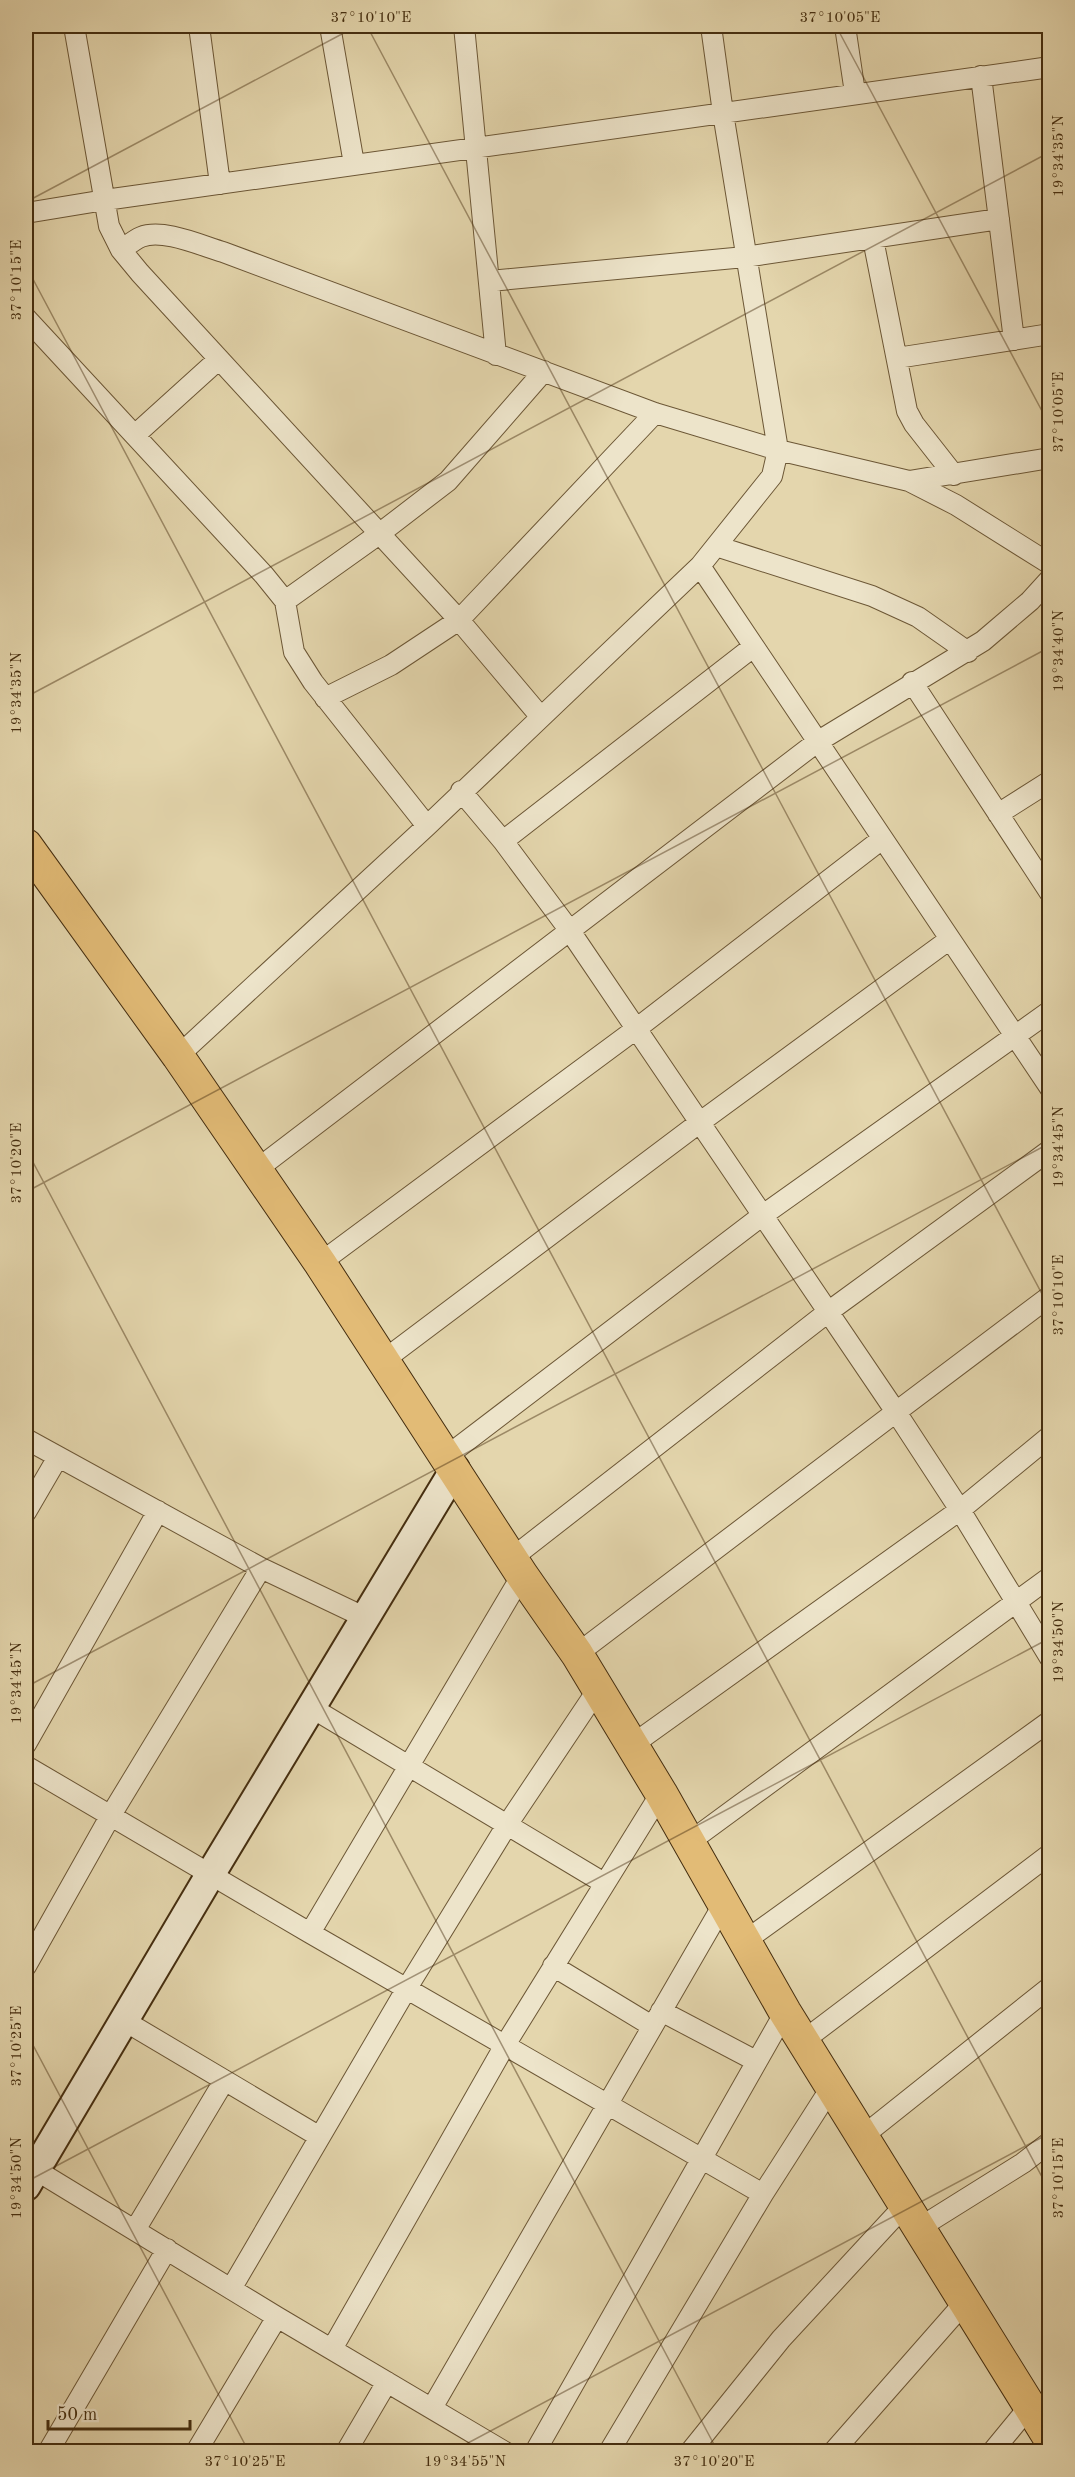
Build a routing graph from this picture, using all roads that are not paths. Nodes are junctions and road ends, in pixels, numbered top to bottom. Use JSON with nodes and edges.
{"nodes":[{"id":1,"x":74,"y":26,"type":"edge"},
{"id":2,"x":199,"y":26,"type":"edge"},
{"id":3,"x":330,"y":26,"type":"edge"},
{"id":4,"x":464,"y":26,"type":"edge"},
{"id":5,"x":711,"y":26,"type":"edge"},
{"id":6,"x":845,"y":26,"type":"edge"},
{"id":7,"x":1050,"y":67,"type":"edge"},
{"id":8,"x":981,"y":76,"type":"junction"},
{"id":9,"x":855,"y":93,"type":"junction"},
{"id":10,"x":723,"y":113,"type":"junction"},
{"id":11,"x":476,"y":149,"type":"junction"},
{"id":12,"x":354,"y":164,"type":"junction"},
{"id":13,"x":219,"y":184,"type":"junction"},
{"id":14,"x":105,"y":200,"type":"junction"},
{"id":15,"x":26,"y":213,"type":"edge"},
{"id":16,"x":999,"y":219,"type":"junction"},
{"id":17,"x":873,"y":239,"type":"junction"},
{"id":18,"x":121,"y":250,"type":"junction"},
{"id":19,"x":746,"y":256,"type":"junction"},
{"id":20,"x":490,"y":281,"type":"junction"},
{"id":21,"x":26,"y":318,"type":"edge"},
{"id":22,"x":1050,"y":334,"type":"edge"},
{"id":23,"x":1014,"y":340,"type":"junction"},
{"id":24,"x":496,"y":355,"type":"junction"},
{"id":25,"x":897,"y":358,"type":"junction"},
{"id":26,"x":219,"y":359,"type":"junction"},
{"id":27,"x":544,"y":371,"type":"junction"},
{"id":28,"x":655,"y":413,"type":"junction"},
{"id":29,"x":135,"y":435,"type":"junction"},
{"id":30,"x":778,"y":450,"type":"junction"},
{"id":31,"x":1050,"y":458,"type":"edge"},
{"id":32,"x":954,"y":475,"type":"junction"},
{"id":33,"x":909,"y":482,"type":"junction"},
{"id":34,"x":379,"y":534,"type":"junction"},
{"id":35,"x":716,"y":546,"type":"junction"},
{"id":36,"x":1050,"y":564,"type":"edge"},
{"id":37,"x":700,"y":566,"type":"junction"},
{"id":38,"x":1050,"y":579,"type":"edge"},
{"id":39,"x":285,"y":601,"type":"junction"},
{"id":40,"x":459,"y":620,"type":"junction"},
{"id":41,"x":753,"y":647,"type":"junction"},
{"id":42,"x":968,"y":652,"type":"junction"},
{"id":43,"x":912,"y":682,"type":"junction"},
{"id":44,"x":326,"y":698,"type":"junction"},
{"id":45,"x":540,"y":716,"type":"junction"},
{"id":46,"x":817,"y":742,"type":"junction"},
{"id":47,"x":1050,"y":781,"type":"edge"},
{"id":48,"x":461,"y":791,"type":"junction"},
{"id":49,"x":998,"y":814,"type":"junction"},
{"id":50,"x":427,"y":826,"type":"junction"},
{"id":51,"x":882,"y":839,"type":"junction"},
{"id":52,"x":503,"y":841,"type":"junction"},
{"id":53,"x":26,"y":845,"type":"edge"},
{"id":54,"x":1050,"y":893,"type":"edge"},
{"id":55,"x":570,"y":931,"type":"junction"},
{"id":56,"x":950,"y":939,"type":"junction"},
{"id":57,"x":1050,"y":1011,"type":"edge"},
{"id":58,"x":636,"y":1029,"type":"junction"},
{"id":59,"x":1014,"y":1036,"type":"junction"},
{"id":60,"x":178,"y":1056,"type":"junction"},
{"id":61,"x":1050,"y":1088,"type":"edge"},
{"id":62,"x":699,"y":1123,"type":"junction"},
{"id":63,"x":1050,"y":1150,"type":"edge"},
{"id":64,"x":256,"y":1170,"type":"junction"},
{"id":65,"x":763,"y":1215,"type":"junction"},
{"id":66,"x":320,"y":1263,"type":"junction"},
{"id":67,"x":1050,"y":1296,"type":"edge"},
{"id":68,"x":828,"y":1312,"type":"junction"},
{"id":69,"x":384,"y":1360,"type":"junction"},
{"id":70,"x":896,"y":1412,"type":"junction"},
{"id":71,"x":1050,"y":1436,"type":"edge"},
{"id":72,"x":26,"y":1439,"type":"edge"},
{"id":73,"x":58,"y":1456,"type":"junction"},
{"id":74,"x":451,"y":1462,"type":"junction"},
{"id":75,"x":960,"y":1510,"type":"junction"},
{"id":76,"x":26,"y":1512,"type":"edge"},
{"id":77,"x":158,"y":1512,"type":"junction"},
{"id":78,"x":517,"y":1567,"type":"junction"},
{"id":79,"x":261,"y":1568,"type":"junction"},
{"id":80,"x":1050,"y":1576,"type":"edge"},
{"id":81,"x":1016,"y":1601,"type":"junction"},
{"id":82,"x":366,"y":1618,"type":"junction"},
{"id":83,"x":577,"y":1654,"type":"junction"},
{"id":84,"x":1050,"y":1658,"type":"edge"},
{"id":85,"x":598,"y":1689,"type":"junction"},
{"id":86,"x":312,"y":1708,"type":"junction"},
{"id":87,"x":1050,"y":1721,"type":"edge"},
{"id":88,"x":26,"y":1744,"type":"edge"},
{"id":89,"x":632,"y":1745,"type":"junction"},
{"id":90,"x":26,"y":1766,"type":"edge"},
{"id":91,"x":409,"y":1767,"type":"junction"},
{"id":92,"x":661,"y":1793,"type":"junction"},
{"id":93,"x":111,"y":1815,"type":"junction"},
{"id":94,"x":507,"y":1825,"type":"junction"},
{"id":95,"x":688,"y":1843,"type":"junction"},
{"id":96,"x":1050,"y":1854,"type":"edge"},
{"id":97,"x":210,"y":1875,"type":"junction"},
{"id":98,"x":604,"y":1883,"type":"junction"},
{"id":99,"x":724,"y":1903,"type":"junction"},
{"id":100,"x":310,"y":1933,"type":"junction"},
{"id":101,"x":745,"y":1941,"type":"junction"},
{"id":102,"x":26,"y":1966,"type":"edge"},
{"id":103,"x":553,"y":1966,"type":"junction"},
{"id":104,"x":1050,"y":1987,"type":"edge"},
{"id":105,"x":407,"y":1988,"type":"junction"},
{"id":106,"x":785,"y":2012,"type":"junction"},
{"id":107,"x":656,"y":2019,"type":"junction"},
{"id":108,"x":123,"y":2020,"type":"junction"},
{"id":109,"x":803,"y":2041,"type":"junction"},
{"id":110,"x":505,"y":2045,"type":"junction"},
{"id":111,"x":756,"y":2061,"type":"junction"},
{"id":112,"x":224,"y":2081,"type":"junction"},
{"id":113,"x":832,"y":2086,"type":"junction"},
{"id":114,"x":606,"y":2104,"type":"junction"},
{"id":115,"x":863,"y":2136,"type":"junction"},
{"id":116,"x":320,"y":2137,"type":"junction"},
{"id":117,"x":1050,"y":2142,"type":"edge"},
{"id":118,"x":700,"y":2158,"type":"junction"},
{"id":119,"x":29,"y":2173,"type":"edge"},
{"id":120,"x":763,"y":2194,"type":"junction"},
{"id":121,"x":912,"y":2216,"type":"junction"},
{"id":122,"x":135,"y":2230,"type":"junction"},
{"id":123,"x":167,"y":2249,"type":"junction"},
{"id":124,"x":231,"y":2289,"type":"junction"},
{"id":125,"x":964,"y":2303,"type":"junction"},
{"id":126,"x":277,"y":2317,"type":"junction"},
{"id":127,"x":332,"y":2349,"type":"junction"},
{"id":128,"x":387,"y":2382,"type":"junction"},
{"id":129,"x":432,"y":2408,"type":"junction"},
{"id":130,"x":1029,"y":2408,"type":"junction"},
{"id":131,"x":1050,"y":2439,"type":"edge"},
{"id":132,"x":495,"y":2449,"type":"edge"},
{"id":133,"x":48,"y":2451,"type":"edge"},
{"id":134,"x":196,"y":2451,"type":"edge"},
{"id":135,"x":346,"y":2451,"type":"edge"},
{"id":136,"x":535,"y":2451,"type":"edge"},
{"id":137,"x":609,"y":2451,"type":"edge"},
{"id":138,"x":690,"y":2451,"type":"edge"},
{"id":139,"x":833,"y":2451,"type":"edge"},
{"id":140,"x":992,"y":2451,"type":"edge"}],
"edges":[{"from":1,"to":14,"type":"street"},
{"from":2,"to":13,"type":"street"},
{"from":3,"to":12,"type":"street"},
{"from":4,"to":11,"type":"street"},
{"from":5,"to":10,"type":"street"},
{"from":6,"to":9,"type":"street"},
{"from":7,"to":8,"type":"street"},
{"from":8,"to":9,"type":"street"},
{"from":8,"to":16,"type":"street"},
{"from":9,"to":10,"type":"street"},
{"from":10,"to":11,"type":"street"},
{"from":10,"to":19,"type":"street"},
{"from":11,"to":12,"type":"street"},
{"from":11,"to":20,"type":"street"},
{"from":12,"to":13,"type":"street"},
{"from":13,"to":14,"type":"street"},
{"from":14,"to":15,"type":"street"},
{"from":14,"to":18,"type":"street"},
{"from":16,"to":17,"type":"street"},
{"from":16,"to":23,"type":"street"},
{"from":17,"to":19,"type":"street"},
{"from":17,"to":25,"type":"street"},
{"from":18,"to":24,"type":"street"},
{"from":18,"to":26,"type":"street"},
{"from":19,"to":20,"type":"street"},
{"from":19,"to":30,"type":"street"},
{"from":20,"to":24,"type":"street"},
{"from":21,"to":29,"type":"street"},
{"from":22,"to":23,"type":"street"},
{"from":23,"to":25,"type":"street"},
{"from":24,"to":27,"type":"street"},
{"from":25,"to":32,"type":"street"},
{"from":26,"to":29,"type":"street"},
{"from":26,"to":34,"type":"street"},
{"from":27,"to":28,"type":"street"},
{"from":27,"to":34,"type":"street"},
{"from":28,"to":30,"type":"street"},
{"from":28,"to":40,"type":"street"},
{"from":29,"to":39,"type":"street"},
{"from":30,"to":33,"type":"street"},
{"from":30,"to":35,"type":"street"},
{"from":31,"to":32,"type":"street"},
{"from":32,"to":33,"type":"street"},
{"from":33,"to":36,"type":"street"},
{"from":34,"to":39,"type":"street"},
{"from":34,"to":40,"type":"street"},
{"from":35,"to":37,"type":"street"},
{"from":35,"to":42,"type":"street"},
{"from":37,"to":41,"type":"street"},
{"from":37,"to":45,"type":"street"},
{"from":38,"to":42,"type":"street"},
{"from":39,"to":44,"type":"street"},
{"from":40,"to":44,"type":"street"},
{"from":40,"to":45,"type":"street"},
{"from":41,"to":46,"type":"street"},
{"from":41,"to":52,"type":"street"},
{"from":42,"to":43,"type":"street"},
{"from":43,"to":46,"type":"street"},
{"from":43,"to":49,"type":"street"},
{"from":44,"to":50,"type":"street"},
{"from":45,"to":48,"type":"street"},
{"from":46,"to":51,"type":"street"},
{"from":46,"to":55,"type":"street"},
{"from":47,"to":49,"type":"street"},
{"from":48,"to":50,"type":"street"},
{"from":48,"to":52,"type":"street"},
{"from":49,"to":54,"type":"street"},
{"from":50,"to":60,"type":"street"},
{"from":51,"to":56,"type":"street"},
{"from":51,"to":58,"type":"street"},
{"from":52,"to":55,"type":"street"},
{"from":53,"to":60,"type":"main road"},
{"from":55,"to":58,"type":"street"},
{"from":55,"to":64,"type":"street"},
{"from":56,"to":59,"type":"street"},
{"from":56,"to":62,"type":"street"},
{"from":57,"to":59,"type":"street"},
{"from":58,"to":62,"type":"street"},
{"from":58,"to":66,"type":"street"},
{"from":59,"to":61,"type":"street"},
{"from":59,"to":65,"type":"street"},
{"from":60,"to":64,"type":"main road"},
{"from":62,"to":65,"type":"street"},
{"from":62,"to":69,"type":"street"},
{"from":63,"to":68,"type":"street"},
{"from":64,"to":66,"type":"main road"},
{"from":65,"to":68,"type":"street"},
{"from":65,"to":74,"type":"street"},
{"from":66,"to":69,"type":"main road"},
{"from":67,"to":70,"type":"street"},
{"from":68,"to":70,"type":"street"},
{"from":68,"to":78,"type":"street"},
{"from":69,"to":74,"type":"main road"},
{"from":70,"to":75,"type":"street"},
{"from":70,"to":83,"type":"street"},
{"from":71,"to":75,"type":"street"},
{"from":72,"to":73,"type":"street"},
{"from":73,"to":76,"type":"street"},
{"from":73,"to":77,"type":"street"},
{"from":74,"to":78,"type":"main road"},
{"from":74,"to":82,"type":"street"},
{"from":75,"to":81,"type":"street"},
{"from":75,"to":89,"type":"street"},
{"from":77,"to":79,"type":"street"},
{"from":77,"to":88,"type":"street"},
{"from":78,"to":83,"type":"main road"},
{"from":78,"to":91,"type":"street"},
{"from":79,"to":82,"type":"street"},
{"from":79,"to":93,"type":"street"},
{"from":80,"to":81,"type":"street"},
{"from":81,"to":84,"type":"street"},
{"from":81,"to":95,"type":"street"},
{"from":82,"to":86,"type":"street"},
{"from":83,"to":85,"type":"main road"},
{"from":85,"to":89,"type":"main road"},
{"from":85,"to":94,"type":"street"},
{"from":86,"to":91,"type":"street"},
{"from":86,"to":97,"type":"street"},
{"from":87,"to":101,"type":"street"},
{"from":89,"to":92,"type":"main road"},
{"from":90,"to":93,"type":"street"},
{"from":91,"to":94,"type":"street"},
{"from":91,"to":100,"type":"street"},
{"from":92,"to":95,"type":"main road"},
{"from":92,"to":98,"type":"street"},
{"from":93,"to":97,"type":"street"},
{"from":93,"to":102,"type":"street"},
{"from":94,"to":98,"type":"street"},
{"from":94,"to":105,"type":"street"},
{"from":95,"to":99,"type":"main road"},
{"from":96,"to":109,"type":"street"},
{"from":97,"to":100,"type":"street"},
{"from":97,"to":108,"type":"street"},
{"from":98,"to":103,"type":"street"},
{"from":99,"to":101,"type":"main road"},
{"from":99,"to":107,"type":"street"},
{"from":100,"to":105,"type":"street"},
{"from":101,"to":106,"type":"main road"},
{"from":103,"to":107,"type":"street"},
{"from":103,"to":110,"type":"street"},
{"from":104,"to":115,"type":"street"},
{"from":105,"to":110,"type":"street"},
{"from":105,"to":116,"type":"street"},
{"from":106,"to":109,"type":"main road"},
{"from":106,"to":111,"type":"street"},
{"from":107,"to":111,"type":"street"},
{"from":107,"to":114,"type":"street"},
{"from":108,"to":112,"type":"street"},
{"from":108,"to":119,"type":"street"},
{"from":109,"to":113,"type":"main road"},
{"from":110,"to":114,"type":"street"},
{"from":110,"to":127,"type":"street"},
{"from":111,"to":118,"type":"street"},
{"from":112,"to":116,"type":"street"},
{"from":112,"to":122,"type":"street"},
{"from":113,"to":115,"type":"main road"},
{"from":113,"to":120,"type":"street"},
{"from":114,"to":118,"type":"street"},
{"from":114,"to":129,"type":"street"},
{"from":115,"to":121,"type":"main road"},
{"from":116,"to":124,"type":"street"},
{"from":117,"to":121,"type":"street"},
{"from":118,"to":120,"type":"street"},
{"from":118,"to":136,"type":"street"},
{"from":119,"to":122,"type":"street"},
{"from":120,"to":137,"type":"street"},
{"from":121,"to":125,"type":"main road"},
{"from":121,"to":138,"type":"street"},
{"from":122,"to":123,"type":"street"},
{"from":123,"to":124,"type":"street"},
{"from":123,"to":133,"type":"street"},
{"from":124,"to":126,"type":"street"},
{"from":125,"to":130,"type":"main road"},
{"from":125,"to":139,"type":"street"},
{"from":126,"to":127,"type":"street"},
{"from":126,"to":134,"type":"street"},
{"from":127,"to":128,"type":"street"},
{"from":128,"to":129,"type":"street"},
{"from":128,"to":135,"type":"street"},
{"from":129,"to":132,"type":"street"},
{"from":130,"to":131,"type":"main road"},
{"from":130,"to":140,"type":"street"}]}
